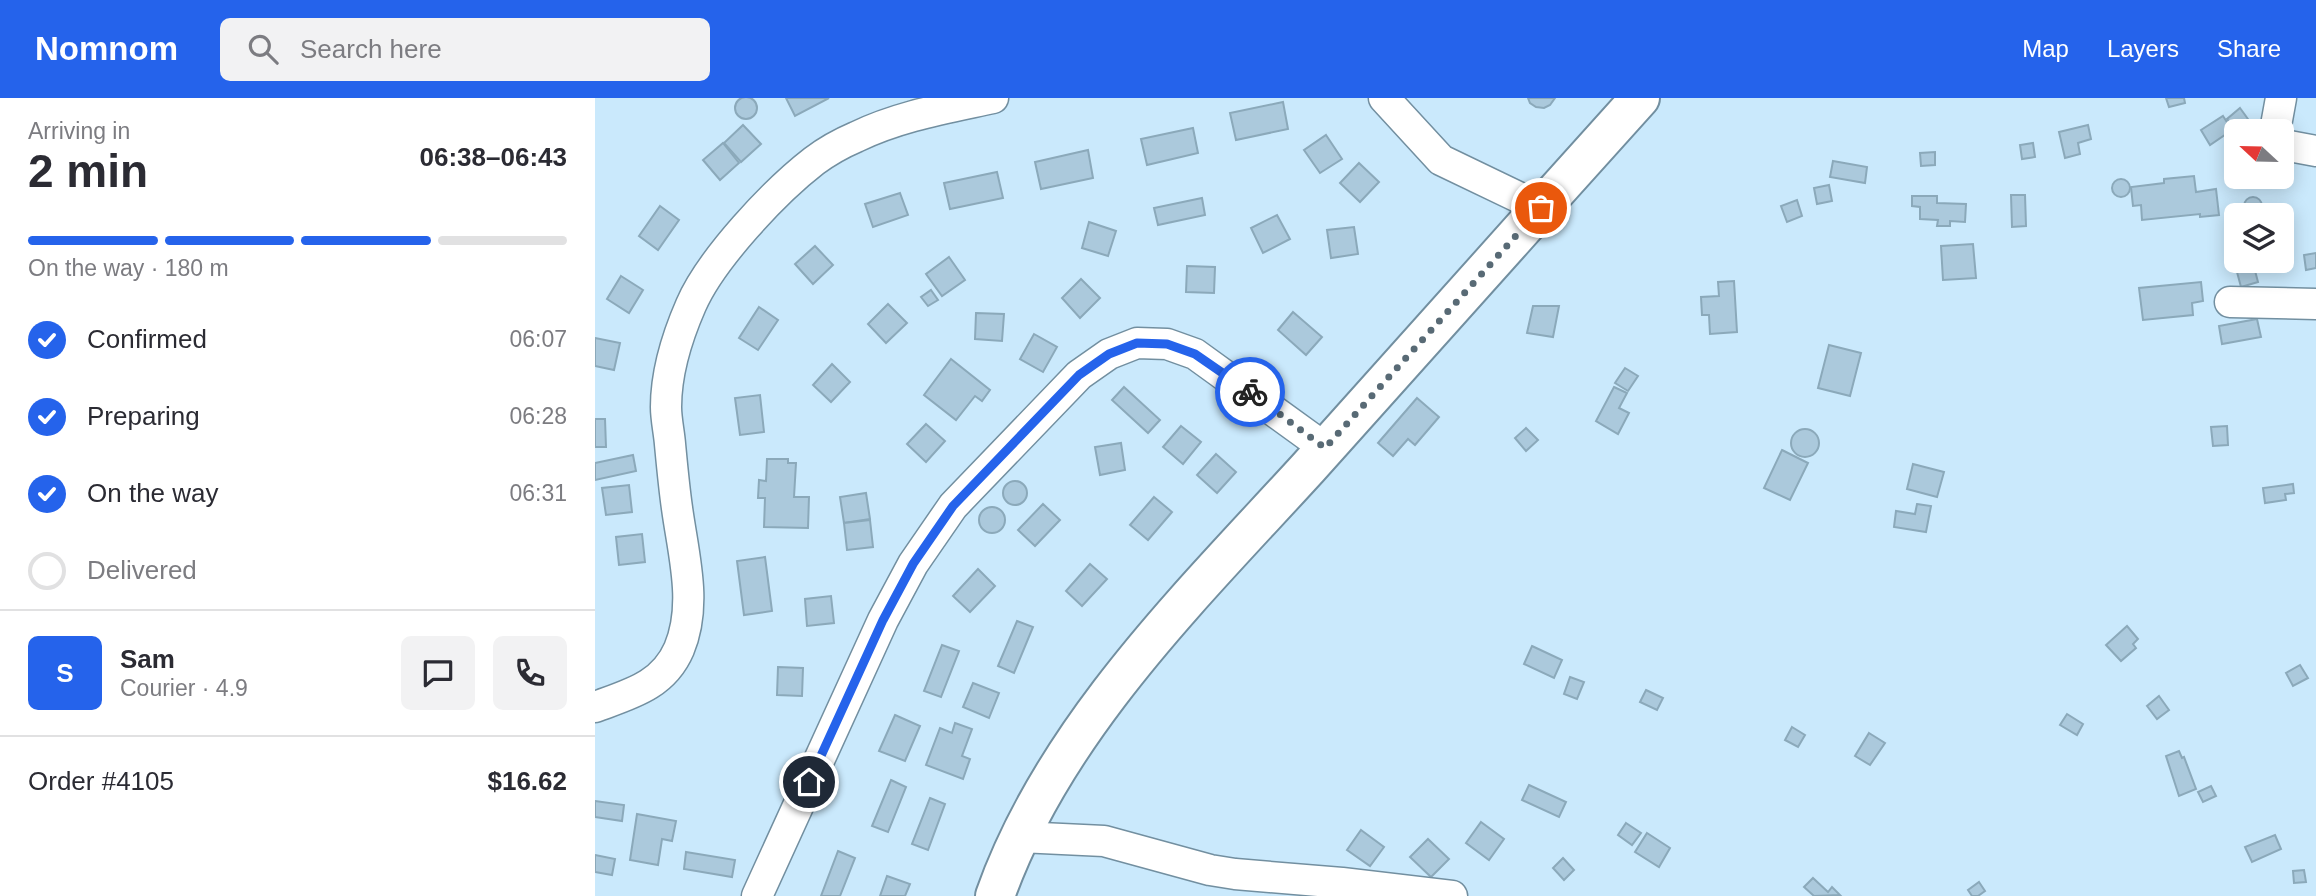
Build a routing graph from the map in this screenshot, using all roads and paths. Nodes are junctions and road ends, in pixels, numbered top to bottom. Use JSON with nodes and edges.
{"nodes":[{"id":1,"x":993,"y":98,"type":"edge"},
{"id":2,"x":1384,"y":98,"type":"edge"},
{"id":3,"x":1640,"y":98,"type":"edge"},
{"id":4,"x":2281,"y":98,"type":"edge"},
{"id":5,"x":2277,"y":119,"type":"edge"},
{"id":6,"x":2294,"y":147,"type":"edge"},
{"id":7,"x":2316,"y":151,"type":"edge"},
{"id":8,"x":1541,"y":208,"type":"junction"},
{"id":9,"x":2230,"y":302,"type":"dead end"},
{"id":10,"x":2316,"y":304,"type":"edge"},
{"id":11,"x":1325,"y":448,"type":"junction"},
{"id":12,"x":595,"y":707,"type":"edge"},
{"id":13,"x":1020,"y":837,"type":"junction"},
{"id":14,"x":757,"y":896,"type":"edge"},
{"id":15,"x":995,"y":896,"type":"edge"},
{"id":16,"x":1453,"y":896,"type":"edge"}],
"edges":[{"from":1,"to":12,"type":"street"},
{"from":2,"to":8,"type":"street"},
{"from":3,"to":8,"type":"street"},
{"from":4,"to":5,"type":"street"},
{"from":6,"to":7,"type":"street"},
{"from":8,"to":11,"type":"street"},
{"from":9,"to":10,"type":"street"},
{"from":11,"to":13,"type":"street"},
{"from":11,"to":14,"type":"street"},
{"from":13,"to":15,"type":"street"},
{"from":13,"to":16,"type":"street"}]}
